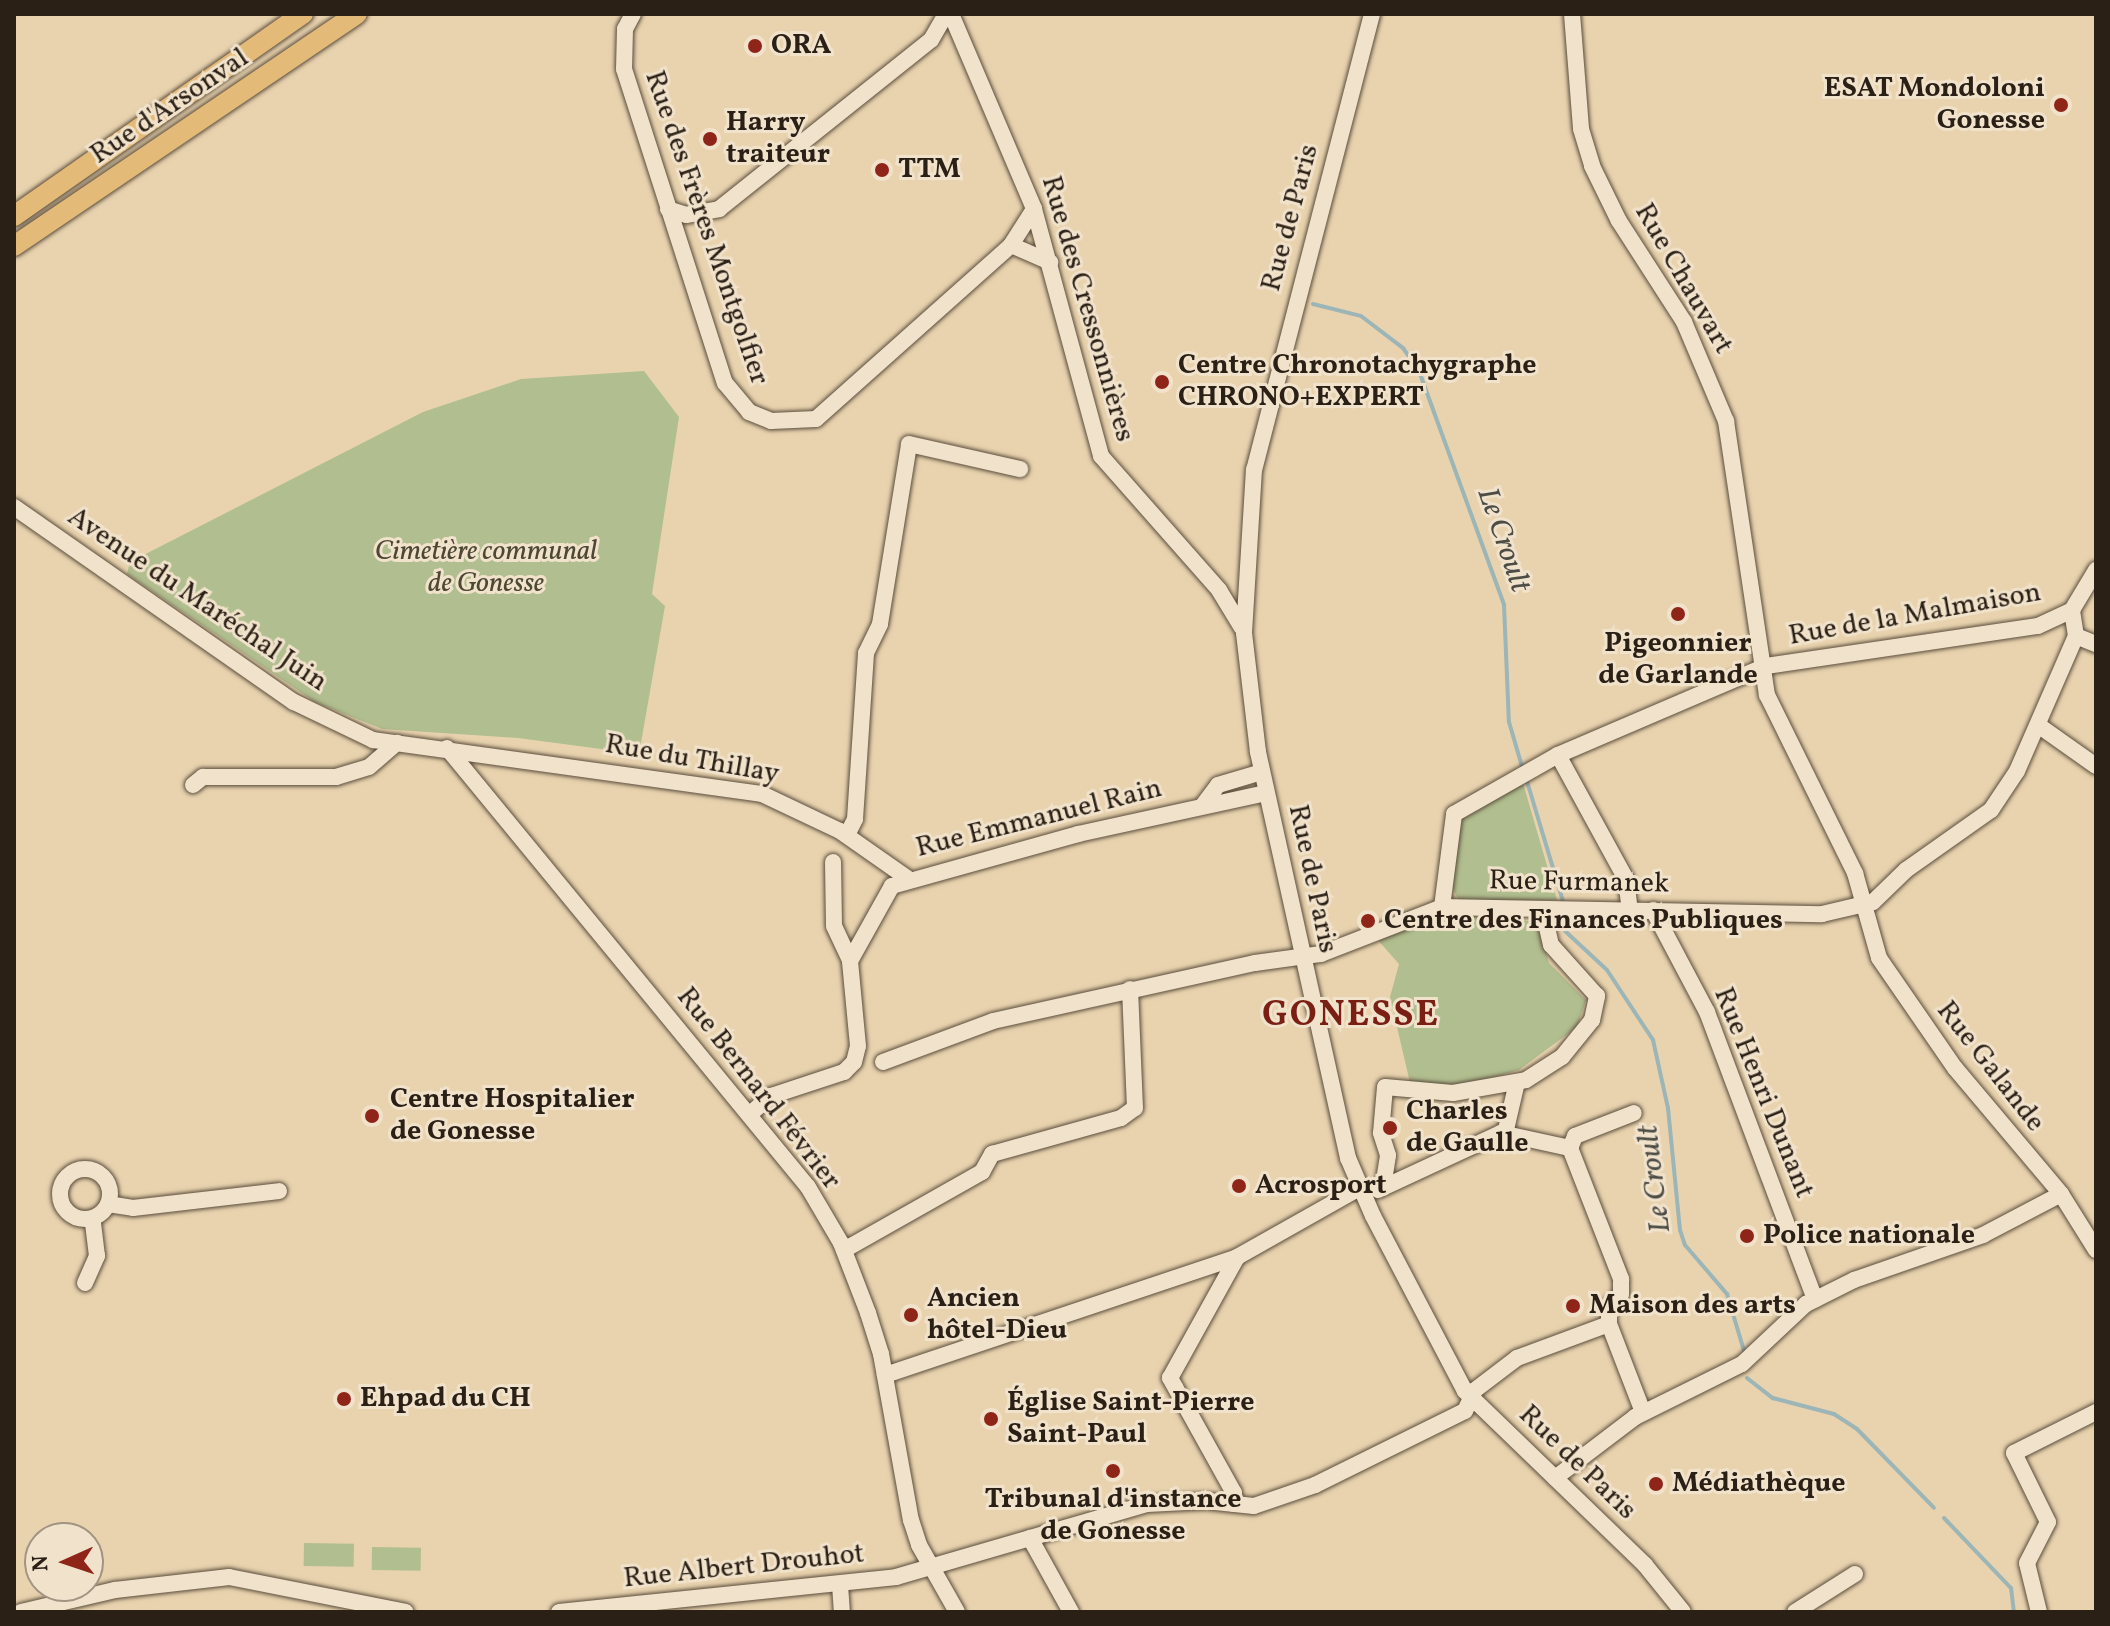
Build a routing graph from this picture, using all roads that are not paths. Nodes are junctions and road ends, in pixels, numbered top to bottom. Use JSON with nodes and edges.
{"nodes":[{"id":1,"x":303,"y":14,"type":"edge"},
{"id":2,"x":357,"y":14,"type":"edge"},
{"id":3,"x":633,"y":14,"type":"edge"},
{"id":4,"x":948,"y":14,"type":"edge"},
{"id":5,"x":1372,"y":14,"type":"edge"},
{"id":6,"x":1378,"y":14,"type":"edge"},
{"id":7,"x":1572,"y":14,"type":"edge"},
{"id":8,"x":1364,"y":51,"type":"junction"},
{"id":9,"x":668,"y":209,"type":"junction"},
{"id":10,"x":1034,"y":209,"type":"junction"},
{"id":11,"x":14,"y":216,"type":"edge"},
{"id":12,"x":1011,"y":245,"type":"junction"},
{"id":13,"x":14,"y":246,"type":"edge"},
{"id":14,"x":1050,"y":262,"type":"junction"},
{"id":15,"x":1020,"y":469,"type":"dead end"},
{"id":16,"x":14,"y":507,"type":"edge"},
{"id":17,"x":2096,"y":570,"type":"edge"},
{"id":18,"x":1244,"y":571,"type":"junction"},
{"id":19,"x":1219,"y":590,"type":"junction"},
{"id":20,"x":2072,"y":610,"type":"junction"},
{"id":21,"x":1244,"y":633,"type":"junction"},
{"id":22,"x":2076,"y":636,"type":"junction"},
{"id":23,"x":2096,"y":644,"type":"edge"},
{"id":24,"x":1766,"y":666,"type":"junction"},
{"id":25,"x":2038,"y":725,"type":"junction"},
{"id":26,"x":397,"y":743,"type":"junction"},
{"id":27,"x":447,"y":748,"type":"junction"},
{"id":28,"x":488,"y":753,"type":"junction"},
{"id":29,"x":1558,"y":755,"type":"junction"},
{"id":30,"x":2096,"y":766,"type":"edge"},
{"id":31,"x":1262,"y":772,"type":"junction"},
{"id":32,"x":474,"y":782,"type":"junction"},
{"id":33,"x":193,"y":785,"type":"dead end"},
{"id":34,"x":1266,"y":793,"type":"junction"},
{"id":35,"x":1203,"y":805,"type":"junction"},
{"id":36,"x":847,"y":835,"type":"junction"},
{"id":37,"x":1842,"y":847,"type":"joint"},
{"id":38,"x":833,"y":862,"type":"dead end"},
{"id":39,"x":907,"y":878,"type":"junction"},
{"id":40,"x":1864,"y":905,"type":"junction"},
{"id":41,"x":1442,"y":907,"type":"junction"},
{"id":42,"x":1543,"y":909,"type":"junction"},
{"id":43,"x":1630,"y":910,"type":"junction"},
{"id":44,"x":1653,"y":910,"type":"junction"},
{"id":45,"x":1302,"y":956,"type":"junction"},
{"id":46,"x":850,"y":961,"type":"junction"},
{"id":47,"x":1130,"y":989,"type":"junction"},
{"id":48,"x":883,"y":1062,"type":"dead end"},
{"id":49,"x":1517,"y":1082,"type":"junction"},
{"id":50,"x":1634,"y":1113,"type":"dead end"},
{"id":51,"x":750,"y":1114,"type":"junction"},
{"id":52,"x":1505,"y":1134,"type":"junction"},
{"id":53,"x":1570,"y":1148,"type":"junction"},
{"id":54,"x":1384,"y":1179,"type":"junction"},
{"id":55,"x":1361,"y":1186,"type":"junction"},
{"id":56,"x":279,"y":1191,"type":"dead end"},
{"id":57,"x":2061,"y":1194,"type":"junction"},
{"id":58,"x":108,"y":1204,"type":"junction"},
{"id":59,"x":92,"y":1218,"type":"junction"},
{"id":60,"x":844,"y":1250,"type":"junction"},
{"id":61,"x":2096,"y":1250,"type":"edge"},
{"id":62,"x":1237,"y":1257,"type":"junction"},
{"id":63,"x":85,"y":1283,"type":"dead end"},
{"id":64,"x":1815,"y":1299,"type":"junction"},
{"id":65,"x":1609,"y":1324,"type":"junction"},
{"id":66,"x":885,"y":1375,"type":"junction"},
{"id":67,"x":1473,"y":1399,"type":"junction"},
{"id":68,"x":1643,"y":1412,"type":"junction"},
{"id":69,"x":2096,"y":1412,"type":"edge"},
{"id":70,"x":1555,"y":1478,"type":"junction"},
{"id":71,"x":1234,"y":1504,"type":"junction"},
{"id":72,"x":1030,"y":1538,"type":"junction"},
{"id":73,"x":933,"y":1569,"type":"junction"},
{"id":74,"x":1855,"y":1574,"type":"dead end"},
{"id":75,"x":840,"y":1585,"type":"junction"},
{"id":76,"x":21,"y":1612,"type":"edge"},
{"id":77,"x":406,"y":1612,"type":"edge"},
{"id":78,"x":559,"y":1612,"type":"edge"},
{"id":79,"x":842,"y":1612,"type":"edge"},
{"id":80,"x":957,"y":1612,"type":"edge"},
{"id":81,"x":1071,"y":1612,"type":"edge"},
{"id":82,"x":1683,"y":1612,"type":"edge"},
{"id":83,"x":1795,"y":1612,"type":"edge"},
{"id":84,"x":2039,"y":1612,"type":"edge"}],
"edges":[{"from":1,"to":11,"type":"main road","name":"Rue d'Arsonval"},
{"from":2,"to":13,"type":"main road","name":"Rue d'Arsonval"},
{"from":3,"to":9,"type":"street","name":"Rue des Frères Montgolfier"},
{"from":4,"to":9,"type":"street"},
{"from":4,"to":10,"type":"street","name":"Rue des Cressonnières"},
{"from":5,"to":8,"type":"street","name":"Rue de Paris"},
{"from":6,"to":8,"type":"street","name":"Rue de Paris"},
{"from":7,"to":24,"type":"street","name":"Rue Chauvart"},
{"from":8,"to":18,"type":"street","name":"Rue de Paris"},
{"from":9,"to":12,"type":"street","name":"Rue des Frères Montgolfier"},
{"from":10,"to":12,"type":"street","name":"Rue des Frères Montgolfier"},
{"from":10,"to":14,"type":"street","name":"Rue des Cressonnières"},
{"from":12,"to":14,"type":"street"},
{"from":14,"to":19,"type":"street","name":"Rue des Cressonnières"},
{"from":15,"to":36,"type":"street"},
{"from":16,"to":26,"type":"street","name":"Avenue du Maréchal Juin"},
{"from":17,"to":20,"type":"street","name":"Rue de la Malmaison"},
{"from":18,"to":19,"type":"street"},
{"from":18,"to":21,"type":"street","name":"Rue de Paris"},
{"from":19,"to":21,"type":"street","name":"Rue des Cressonnières"},
{"from":20,"to":22,"type":"street"},
{"from":20,"to":24,"type":"street","name":"Rue de la Malmaison"},
{"from":21,"to":31,"type":"street","name":"Rue de Paris"},
{"from":22,"to":23,"type":"street"},
{"from":22,"to":25,"type":"street"},
{"from":24,"to":29,"type":"street","name":"Rue de la Malmaison"},
{"from":24,"to":37,"type":"street","name":"Rue Chauvart"},
{"from":25,"to":30,"type":"street"},
{"from":25,"to":40,"type":"street"},
{"from":26,"to":27,"type":"street","name":"Avenue du Maréchal Juin"},
{"from":26,"to":33,"type":"street"},
{"from":27,"to":28,"type":"street","name":"Rue du Thillay"},
{"from":27,"to":32,"type":"street","name":"Rue Bernard Février"},
{"from":28,"to":32,"type":"street"},
{"from":28,"to":36,"type":"street","name":"Rue du Thillay"},
{"from":29,"to":41,"type":"street","name":"Rue de la Malmaison"},
{"from":29,"to":43,"type":"street"},
{"from":31,"to":34,"type":"street","name":"Rue de Paris"},
{"from":31,"to":35,"type":"street"},
{"from":32,"to":51,"type":"street","name":"Rue Bernard Février"},
{"from":34,"to":35,"type":"street","name":"Rue Emmanuel Rain"},
{"from":34,"to":45,"type":"street","name":"Rue de Paris"},
{"from":35,"to":39,"type":"street","name":"Rue Emmanuel Rain"},
{"from":36,"to":39,"type":"street","name":"Rue du Thillay"},
{"from":37,"to":40,"type":"street","name":"Rue Galande"},
{"from":38,"to":46,"type":"street"},
{"from":39,"to":46,"type":"street","name":"Rue Emmanuel Rain"},
{"from":40,"to":44,"type":"street","name":"Rue Furmanek"},
{"from":40,"to":57,"type":"street","name":"Rue Galande"},
{"from":41,"to":42,"type":"street","name":"Rue Furmanek"},
{"from":41,"to":45,"type":"street","name":"Rue Furmanek"},
{"from":42,"to":43,"type":"street","name":"Rue Furmanek"},
{"from":42,"to":49,"type":"street"},
{"from":43,"to":44,"type":"street","name":"Rue Furmanek"},
{"from":44,"to":64,"type":"street","name":"Rue Henri Dunant"},
{"from":45,"to":47,"type":"street","name":"Rue Furmanek"},
{"from":45,"to":55,"type":"street","name":"Rue de Paris"},
{"from":46,"to":51,"type":"street"},
{"from":47,"to":48,"type":"street","name":"Rue Furmanek"},
{"from":47,"to":60,"type":"street"},
{"from":49,"to":52,"type":"street"},
{"from":49,"to":54,"type":"street"},
{"from":50,"to":53,"type":"street"},
{"from":51,"to":60,"type":"street","name":"Rue Bernard Février"},
{"from":52,"to":53,"type":"street"},
{"from":52,"to":54,"type":"street"},
{"from":53,"to":65,"type":"street"},
{"from":54,"to":55,"type":"street"},
{"from":55,"to":62,"type":"street"},
{"from":55,"to":67,"type":"street","name":"Rue de Paris"},
{"from":56,"to":58,"type":"street"},
{"from":57,"to":61,"type":"street","name":"Rue Galande"},
{"from":57,"to":64,"type":"street"},
{"from":58,"to":59,"type":"street"},
{"from":58,"to":59,"type":"street"},
{"from":59,"to":63,"type":"street"},
{"from":60,"to":66,"type":"street","name":"Rue Bernard Février"},
{"from":62,"to":66,"type":"street"},
{"from":62,"to":71,"type":"street"},
{"from":64,"to":68,"type":"street"},
{"from":65,"to":67,"type":"street","name":"Rue Albert Drouhot"},
{"from":65,"to":68,"type":"street"},
{"from":66,"to":73,"type":"street","name":"Rue Bernard Février"},
{"from":67,"to":70,"type":"street","name":"Rue de Paris"},
{"from":67,"to":71,"type":"street","name":"Rue Albert Drouhot"},
{"from":68,"to":70,"type":"street"},
{"from":69,"to":84,"type":"street"},
{"from":70,"to":82,"type":"street","name":"Rue de Paris"},
{"from":71,"to":72,"type":"street","name":"Rue Albert Drouhot"},
{"from":72,"to":73,"type":"street","name":"Rue Albert Drouhot"},
{"from":72,"to":81,"type":"street"},
{"from":73,"to":75,"type":"street","name":"Rue Albert Drouhot"},
{"from":73,"to":80,"type":"street","name":"Rue Bernard Février"},
{"from":74,"to":83,"type":"street"},
{"from":75,"to":78,"type":"street","name":"Rue Albert Drouhot"},
{"from":75,"to":79,"type":"street"},
{"from":76,"to":77,"type":"street"}]}
